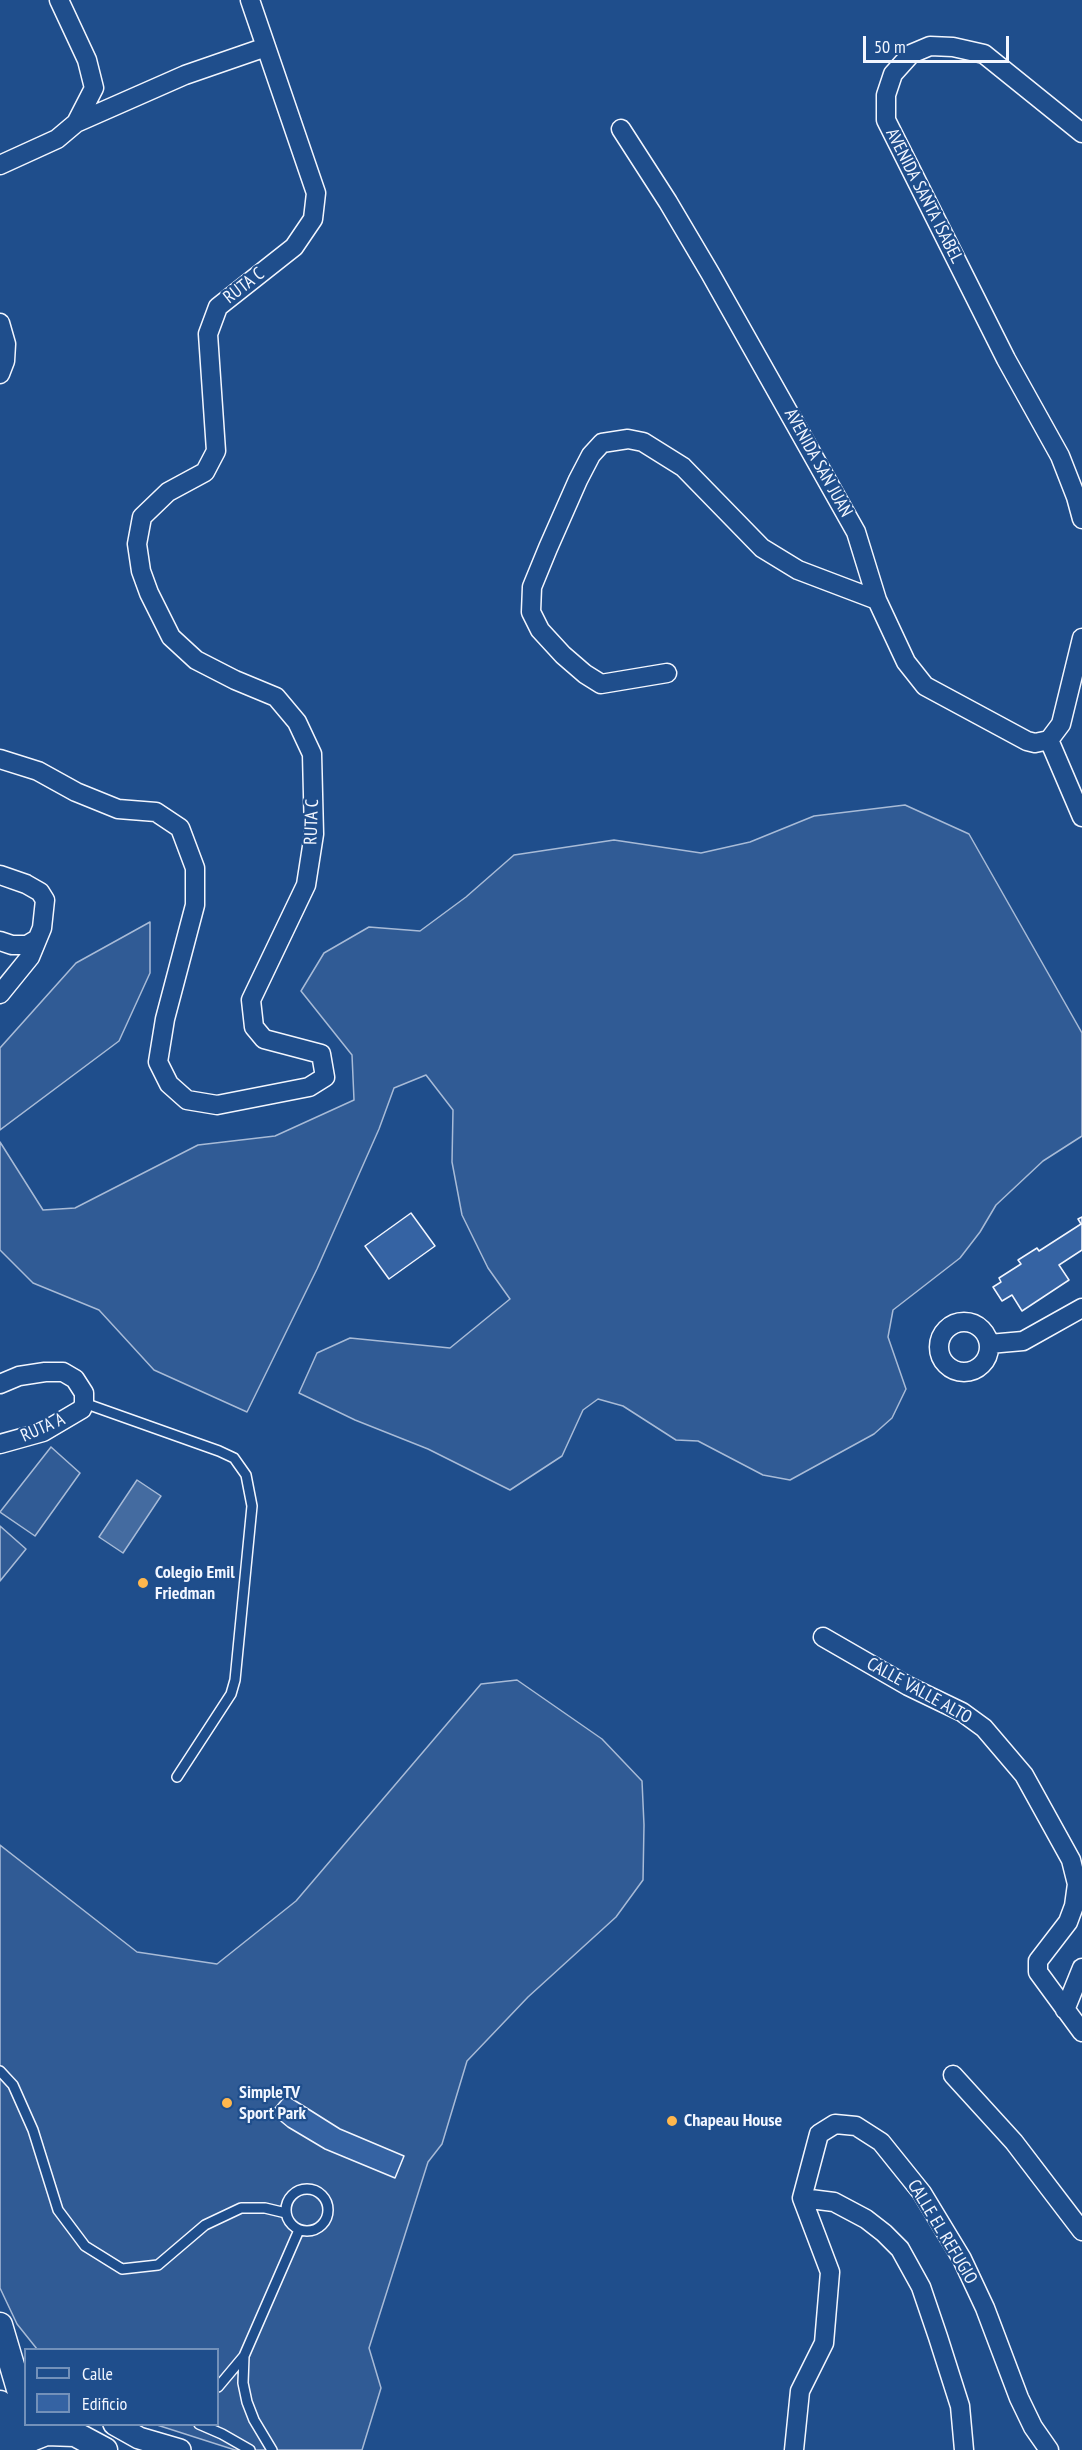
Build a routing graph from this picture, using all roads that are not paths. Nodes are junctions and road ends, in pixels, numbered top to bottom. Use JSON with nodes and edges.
{"nodes":[{"id":1,"x":59,"y":0,"type":"edge"},
{"id":2,"x":250,"y":0,"type":"edge"},
{"id":3,"x":266,"y":47,"type":"junction"},
{"id":4,"x":76,"y":123,"type":"junction"},
{"id":5,"x":621,"y":129,"type":"dead end"},
{"id":6,"x":1082,"y":133,"type":"edge"},
{"id":7,"x":0,"y":165,"type":"edge"},
{"id":8,"x":0,"y":323,"type":"edge"},
{"id":9,"x":0,"y":374,"type":"edge"},
{"id":10,"x":1082,"y":519,"type":"edge"},
{"id":11,"x":877,"y":600,"type":"junction"},
{"id":12,"x":1082,"y":638,"type":"edge"},
{"id":13,"x":667,"y":673,"type":"dead end"},
{"id":14,"x":1050,"y":740,"type":"junction"},
{"id":15,"x":0,"y":759,"type":"edge"},
{"id":16,"x":1082,"y":817,"type":"edge"},
{"id":17,"x":0,"y":875,"type":"edge"},
{"id":18,"x":37,"y":939,"type":"junction"},
{"id":19,"x":0,"y":941,"type":"edge"},
{"id":20,"x":0,"y":994,"type":"edge"},
{"id":21,"x":1082,"y":1308,"type":"edge"},
{"id":22,"x":989,"y":1344,"type":"dead end"},
{"id":23,"x":0,"y":1384,"type":"edge"},
{"id":24,"x":84,"y":1403,"type":"junction"},
{"id":25,"x":0,"y":1444,"type":"edge"},
{"id":26,"x":823,"y":1637,"type":"dead end"},
{"id":27,"x":177,"y":1777,"type":"dead end"},
{"id":28,"x":1082,"y":1968,"type":"edge"},
{"id":29,"x":1065,"y":2010,"type":"junction"},
{"id":30,"x":1082,"y":2032,"type":"edge"},
{"id":31,"x":0,"y":2071,"type":"edge"},
{"id":32,"x":953,"y":2075,"type":"dead end"},
{"id":33,"x":802,"y":2198,"type":"junction"},
{"id":34,"x":286,"y":2213,"type":"junction"},
{"id":35,"x":299,"y":2230,"type":"junction"},
{"id":36,"x":1082,"y":2231,"type":"edge"},
{"id":37,"x":0,"y":2315,"type":"edge"},
{"id":38,"x":0,"y":2325,"type":"edge"},
{"id":39,"x":25,"y":2348,"type":"edge"},
{"id":40,"x":244,"y":2356,"type":"junction"},
{"id":41,"x":0,"y":2360,"type":"edge"},
{"id":42,"x":219,"y":2386,"type":"edge"},
{"id":43,"x":21,"y":2387,"type":"edge"},
{"id":44,"x":0,"y":2403,"type":"edge"},
{"id":45,"x":25,"y":2426,"type":"edge"},
{"id":46,"x":118,"y":2426,"type":"edge"},
{"id":47,"x":204,"y":2426,"type":"edge"},
{"id":48,"x":69,"y":2429,"type":"edge"},
{"id":49,"x":2,"y":2450,"type":"edge"},
{"id":50,"x":9,"y":2450,"type":"edge"},
{"id":51,"x":17,"y":2450,"type":"edge"},
{"id":52,"x":105,"y":2450,"type":"edge"},
{"id":53,"x":180,"y":2450,"type":"edge"},
{"id":54,"x":250,"y":2450,"type":"edge"},
{"id":55,"x":272,"y":2450,"type":"edge"},
{"id":56,"x":794,"y":2450,"type":"edge"},
{"id":57,"x":964,"y":2450,"type":"edge"},
{"id":58,"x":1049,"y":2450,"type":"edge"}],
"edges":[{"from":1,"to":4,"type":"street"},
{"from":2,"to":3,"type":"street","name":"RUTA C"},
{"from":3,"to":4,"type":"street"},
{"from":3,"to":15,"type":"street","name":"RUTA C"},
{"from":4,"to":7,"type":"street"},
{"from":5,"to":11,"type":"street","name":"AVENIDA SAN JUAN"},
{"from":6,"to":10,"type":"street","name":"AVENIDA SANTA ISABEL"},
{"from":8,"to":9,"type":"street"},
{"from":11,"to":13,"type":"street"},
{"from":11,"to":14,"type":"street","name":"AVENIDA SAN JUAN"},
{"from":12,"to":14,"type":"street"},
{"from":14,"to":16,"type":"street"},
{"from":17,"to":18,"type":"street"},
{"from":18,"to":19,"type":"street"},
{"from":18,"to":20,"type":"street"},
{"from":21,"to":22,"type":"street"},
{"from":23,"to":24,"type":"street","name":"RUTA A"},
{"from":24,"to":25,"type":"street","name":"RUTA A"},
{"from":24,"to":27,"type":"lane"},
{"from":26,"to":29,"type":"street","name":"CALLE VALLE ALTO"},
{"from":28,"to":29,"type":"street"},
{"from":29,"to":30,"type":"street","name":"CALLE VALLE ALTO"},
{"from":31,"to":34,"type":"lane"},
{"from":32,"to":36,"type":"street"},
{"from":33,"to":56,"type":"street"},
{"from":33,"to":57,"type":"street"},
{"from":33,"to":58,"type":"street","name":"CALLE EL REFUGIO"},
{"from":34,"to":35,"type":"lane"},
{"from":34,"to":35,"type":"lane"},
{"from":35,"to":40,"type":"lane"},
{"from":37,"to":39,"type":"main road"},
{"from":38,"to":43,"type":"main road"},
{"from":40,"to":42,"type":"lane"},
{"from":40,"to":55,"type":"lane"},
{"from":41,"to":43,"type":"main road"},
{"from":43,"to":50,"type":"main road"},
{"from":44,"to":49,"type":"main road"},
{"from":45,"to":50,"type":"main road"},
{"from":46,"to":53,"type":"street"},
{"from":47,"to":54,"type":"lane"},
{"from":48,"to":51,"type":"main road"},
{"from":48,"to":52,"type":"main road"}]}
